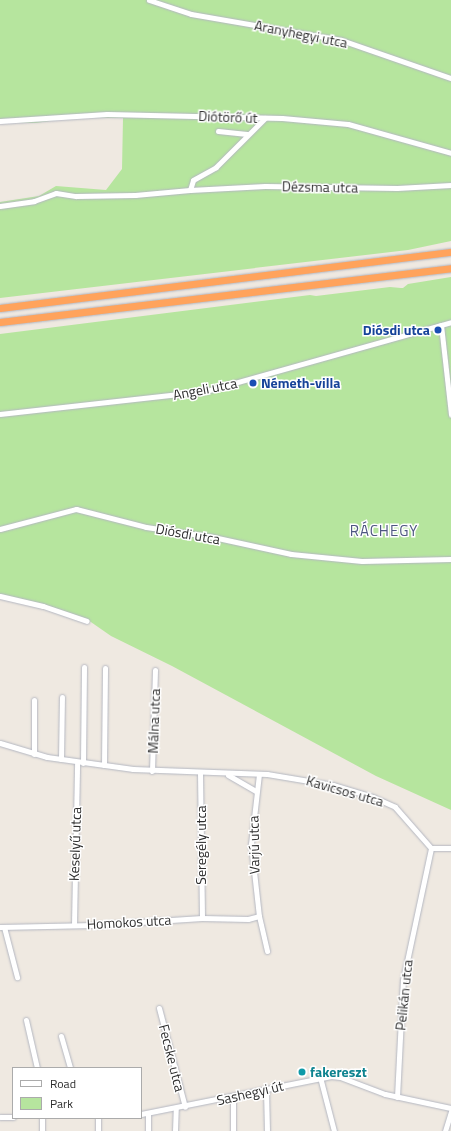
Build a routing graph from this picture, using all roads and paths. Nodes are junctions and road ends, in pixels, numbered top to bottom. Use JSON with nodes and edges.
{"nodes":[{"id":1,"x":149,"y":0,"type":"edge"},
{"id":2,"x":451,"y":78,"type":"edge"},
{"id":3,"x":264,"y":118,"type":"junction"},
{"id":4,"x":0,"y":121,"type":"edge"},
{"id":5,"x":218,"y":131,"type":"dead end"},
{"id":6,"x":247,"y":134,"type":"junction"},
{"id":7,"x":451,"y":153,"type":"edge"},
{"id":8,"x":451,"y":186,"type":"edge"},
{"id":9,"x":190,"y":190,"type":"junction"},
{"id":10,"x":0,"y":206,"type":"edge"},
{"id":11,"x":451,"y":248,"type":"edge"},
{"id":12,"x":451,"y":252,"type":"edge"},
{"id":13,"x":440,"y":253,"type":"junction"},
{"id":14,"x":451,"y":268,"type":"edge"},
{"id":15,"x":0,"y":308,"type":"edge"},
{"id":16,"x":0,"y":322,"type":"edge"},
{"id":17,"x":451,"y":322,"type":"edge"},
{"id":18,"x":441,"y":325,"type":"junction"},
{"id":19,"x":0,"y":414,"type":"edge"},
{"id":20,"x":451,"y":414,"type":"edge"},
{"id":21,"x":0,"y":529,"type":"edge"},
{"id":22,"x":451,"y":559,"type":"edge"},
{"id":23,"x":0,"y":596,"type":"edge"},
{"id":24,"x":87,"y":621,"type":"dead end"},
{"id":25,"x":84,"y":668,"type":"dead end"},
{"id":26,"x":106,"y":668,"type":"dead end"},
{"id":27,"x":155,"y":670,"type":"dead end"},
{"id":28,"x":62,"y":697,"type":"dead end"},
{"id":29,"x":34,"y":700,"type":"dead end"},
{"id":30,"x":0,"y":744,"type":"edge"},
{"id":31,"x":34,"y":754,"type":"junction"},
{"id":32,"x":61,"y":759,"type":"junction"},
{"id":33,"x":77,"y":762,"type":"junction"},
{"id":34,"x":83,"y":762,"type":"junction"},
{"id":35,"x":104,"y":765,"type":"junction"},
{"id":36,"x":152,"y":771,"type":"junction"},
{"id":37,"x":200,"y":773,"type":"junction"},
{"id":38,"x":227,"y":774,"type":"junction"},
{"id":39,"x":244,"y":774,"type":"junction"},
{"id":40,"x":259,"y":774,"type":"junction"},
{"id":41,"x":243,"y":783,"type":"junction"},
{"id":42,"x":256,"y":791,"type":"junction"},
{"id":43,"x":431,"y":848,"type":"junction"},
{"id":44,"x":451,"y":848,"type":"edge"},
{"id":45,"x":258,"y":916,"type":"junction"},
{"id":46,"x":202,"y":918,"type":"junction"},
{"id":47,"x":74,"y":925,"type":"junction"},
{"id":48,"x":2,"y":927,"type":"edge"},
{"id":49,"x":267,"y":951,"type":"dead end"},
{"id":50,"x":16,"y":977,"type":"dead end"},
{"id":51,"x":160,"y":1008,"type":"dead end"},
{"id":52,"x":26,"y":1020,"type":"dead end"},
{"id":53,"x":61,"y":1036,"type":"dead end"},
{"id":54,"x":37,"y":1067,"type":"edge"},
{"id":55,"x":70,"y":1067,"type":"edge"},
{"id":56,"x":320,"y":1077,"type":"junction"},
{"id":57,"x":266,"y":1090,"type":"junction"},
{"id":58,"x":233,"y":1097,"type":"junction"},
{"id":59,"x":397,"y":1097,"type":"junction"},
{"id":60,"x":185,"y":1107,"type":"junction"},
{"id":61,"x":176,"y":1108,"type":"junction"},
{"id":62,"x":451,"y":1110,"type":"edge"},
{"id":63,"x":12,"y":1114,"type":"edge"},
{"id":64,"x":142,"y":1114,"type":"edge"},
{"id":65,"x":148,"y":1114,"type":"junction"},
{"id":66,"x":0,"y":1116,"type":"edge"},
{"id":67,"x":12,"y":1117,"type":"edge"},
{"id":68,"x":42,"y":1119,"type":"edge"},
{"id":69,"x":98,"y":1119,"type":"edge"},
{"id":70,"x":42,"y":1131,"type":"edge"},
{"id":71,"x":98,"y":1131,"type":"edge"},
{"id":72,"x":148,"y":1131,"type":"edge"},
{"id":73,"x":175,"y":1131,"type":"edge"},
{"id":74,"x":234,"y":1131,"type":"edge"},
{"id":75,"x":267,"y":1131,"type":"edge"},
{"id":76,"x":334,"y":1131,"type":"edge"},
{"id":77,"x":445,"y":1131,"type":"edge"}],
"edges":[{"from":1,"to":2,"type":"street","name":"Aranyhegyi utca"},
{"from":3,"to":4,"type":"street","name":"Diótörő út"},
{"from":3,"to":6,"type":"street"},
{"from":3,"to":7,"type":"street","name":"Diótörő út"},
{"from":5,"to":6,"type":"street"},
{"from":6,"to":9,"type":"street"},
{"from":8,"to":9,"type":"street","name":"Dézsma utca"},
{"from":9,"to":10,"type":"street","name":"Dézsma utca"},
{"from":11,"to":13,"type":"highway"},
{"from":12,"to":13,"type":"highway"},
{"from":13,"to":15,"type":"highway"},
{"from":14,"to":16,"type":"highway"},
{"from":17,"to":18,"type":"street","name":"Angeli utca"},
{"from":18,"to":19,"type":"street","name":"Angeli utca"},
{"from":18,"to":20,"type":"street"},
{"from":21,"to":22,"type":"street","name":"Diósdi utca"},
{"from":23,"to":24,"type":"street"},
{"from":25,"to":34,"type":"street"},
{"from":26,"to":35,"type":"street"},
{"from":27,"to":36,"type":"street","name":"Málna utca"},
{"from":28,"to":32,"type":"street"},
{"from":29,"to":31,"type":"street"},
{"from":30,"to":31,"type":"street","name":"Kavicsos utca"},
{"from":31,"to":32,"type":"street","name":"Kavicsos utca"},
{"from":32,"to":33,"type":"street","name":"Kavicsos utca"},
{"from":33,"to":34,"type":"street","name":"Kavicsos utca"},
{"from":33,"to":47,"type":"street","name":"Keselyű utca"},
{"from":34,"to":35,"type":"street","name":"Kavicsos utca"},
{"from":35,"to":36,"type":"street","name":"Kavicsos utca"},
{"from":36,"to":37,"type":"street","name":"Kavicsos utca"},
{"from":37,"to":38,"type":"street","name":"Kavicsos utca"},
{"from":37,"to":46,"type":"street","name":"Seregély utca"},
{"from":38,"to":39,"type":"street","name":"Kavicsos utca"},
{"from":38,"to":41,"type":"street","name":"Kavicsos utca"},
{"from":39,"to":40,"type":"street","name":"Kavicsos utca"},
{"from":39,"to":41,"type":"street"},
{"from":40,"to":42,"type":"street","name":"Varjú utca"},
{"from":40,"to":43,"type":"street","name":"Kavicsos utca"},
{"from":41,"to":42,"type":"street","name":"Kavicsos utca"},
{"from":42,"to":45,"type":"street","name":"Varjú utca"},
{"from":43,"to":44,"type":"street"},
{"from":43,"to":59,"type":"street","name":"Pelikán utca"},
{"from":45,"to":46,"type":"street","name":"Homokos utca"},
{"from":45,"to":49,"type":"street","name":"Varjú utca"},
{"from":46,"to":47,"type":"street","name":"Homokos utca"},
{"from":47,"to":48,"type":"street","name":"Homokos utca"},
{"from":48,"to":50,"type":"street"},
{"from":51,"to":60,"type":"street","name":"Fecske utca"},
{"from":52,"to":54,"type":"street"},
{"from":53,"to":55,"type":"street"},
{"from":56,"to":57,"type":"street","name":"Sashegyi út"},
{"from":56,"to":59,"type":"street","name":"Sashegyi út"},
{"from":56,"to":76,"type":"street"},
{"from":57,"to":58,"type":"street","name":"Sashegyi út"},
{"from":57,"to":75,"type":"street"},
{"from":58,"to":60,"type":"street","name":"Sashegyi út"},
{"from":58,"to":74,"type":"street"},
{"from":59,"to":62,"type":"street","name":"Sashegyi út"},
{"from":60,"to":61,"type":"street","name":"Sashegyi út"},
{"from":61,"to":65,"type":"street","name":"Sashegyi út"},
{"from":61,"to":73,"type":"street"},
{"from":62,"to":77,"type":"street"},
{"from":63,"to":66,"type":"street"},
{"from":64,"to":65,"type":"street","name":"Sashegyi út"},
{"from":65,"to":72,"type":"street"},
{"from":66,"to":67,"type":"street"},
{"from":68,"to":70,"type":"street"},
{"from":69,"to":71,"type":"street"}]}
